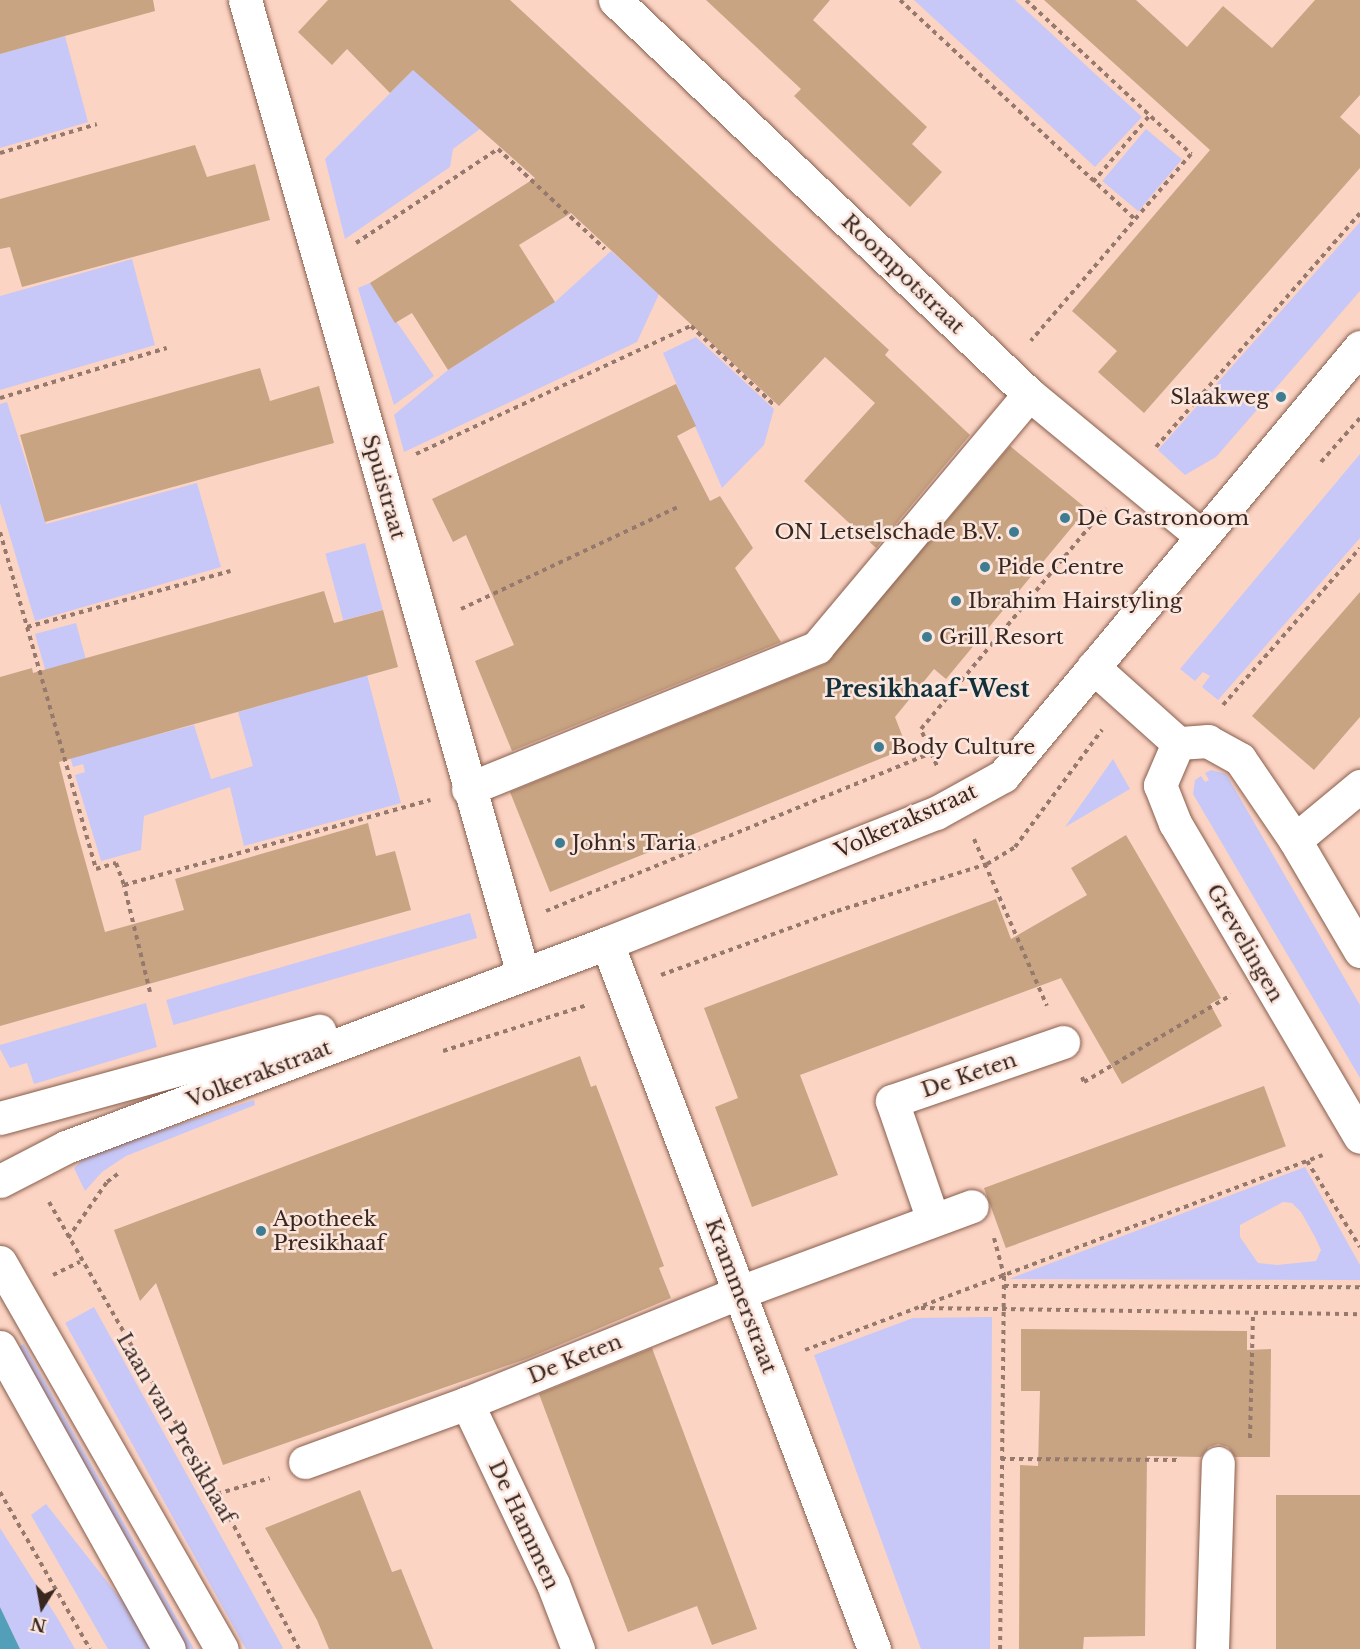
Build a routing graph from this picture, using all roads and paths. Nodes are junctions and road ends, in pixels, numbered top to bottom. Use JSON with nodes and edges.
{"nodes":[{"id":1,"x":245,"y":0,"type":"edge"},
{"id":2,"x":615,"y":0,"type":"edge"},
{"id":3,"x":900,"y":0,"type":"edge"},
{"id":4,"x":1026,"y":0,"type":"edge"},
{"id":5,"x":1150,"y":115,"type":"junction"},
{"id":6,"x":97,"y":124,"type":"dead end"},
{"id":7,"x":0,"y":153,"type":"edge"},
{"id":8,"x":1093,"y":182,"type":"junction"},
{"id":9,"x":1136,"y":219,"type":"junction"},
{"id":10,"x":605,"y":249,"type":"dead end"},
{"id":11,"x":322,"y":266,"type":"junction"},
{"id":12,"x":1360,"y":347,"type":"edge"},
{"id":13,"x":167,"y":348,"type":"dead end"},
{"id":14,"x":1005,"y":371,"type":"junction"},
{"id":15,"x":1029,"y":394,"type":"junction"},
{"id":16,"x":0,"y":398,"type":"edge"},
{"id":17,"x":775,"y":405,"type":"dead end"},
{"id":18,"x":380,"y":471,"type":"junction"},
{"id":19,"x":681,"y":506,"type":"dead end"},
{"id":20,"x":0,"y":532,"type":"edge"},
{"id":21,"x":1201,"y":536,"type":"junction"},
{"id":22,"x":1360,"y":548,"type":"edge"},
{"id":23,"x":230,"y":571,"type":"dead end"},
{"id":24,"x":27,"y":627,"type":"junction"},
{"id":25,"x":423,"y":627,"type":"junction"},
{"id":26,"x":1093,"y":667,"type":"junction"},
{"id":27,"x":1186,"y":741,"type":"junction"},
{"id":28,"x":1360,"y":786,"type":"edge"},
{"id":29,"x":468,"y":789,"type":"junction"},
{"id":30,"x":1295,"y":840,"type":"junction"},
{"id":31,"x":987,"y":864,"type":"dead end"},
{"id":32,"x":124,"y":885,"type":"junction"},
{"id":33,"x":608,"y":943,"type":"junction"},
{"id":34,"x":1360,"y":951,"type":"edge"},
{"id":35,"x":1261,"y":970,"type":"junction"},
{"id":36,"x":523,"y":974,"type":"junction"},
{"id":37,"x":150,"y":992,"type":"dead end"},
{"id":38,"x":1063,"y":1042,"type":"junction"},
{"id":39,"x":0,"y":1118,"type":"edge"},
{"id":40,"x":1360,"y":1137,"type":"edge"},
{"id":41,"x":1328,"y":1153,"type":"dead end"},
{"id":42,"x":1307,"y":1161,"type":"junction"},
{"id":43,"x":0,"y":1181,"type":"edge"},
{"id":44,"x":972,"y":1206,"type":"joint"},
{"id":45,"x":51,"y":1208,"type":"dead end"},
{"id":46,"x":933,"y":1220,"type":"junction"},
{"id":47,"x":1360,"y":1247,"type":"edge"},
{"id":48,"x":0,"y":1262,"type":"edge"},
{"id":49,"x":80,"y":1262,"type":"junction"},
{"id":50,"x":1004,"y":1276,"type":"junction"},
{"id":51,"x":45,"y":1280,"type":"dead end"},
{"id":52,"x":1004,"y":1286,"type":"junction"},
{"id":53,"x":1360,"y":1287,"type":"edge"},
{"id":54,"x":740,"y":1292,"type":"junction"},
{"id":55,"x":918,"y":1308,"type":"junction"},
{"id":56,"x":1003,"y":1309,"type":"junction"},
{"id":57,"x":1253,"y":1312,"type":"junction"},
{"id":58,"x":1360,"y":1314,"type":"edge"},
{"id":59,"x":0,"y":1347,"type":"edge"},
{"id":60,"x":767,"y":1364,"type":"junction"},
{"id":61,"x":467,"y":1403,"type":"junction"},
{"id":62,"x":1001,"y":1460,"type":"junction"},
{"id":63,"x":306,"y":1462,"type":"joint"},
{"id":64,"x":1218,"y":1463,"type":"junction"},
{"id":65,"x":0,"y":1492,"type":"edge"},
{"id":66,"x":217,"y":1494,"type":"junction"},
{"id":67,"x":90,"y":1649,"type":"edge"},
{"id":68,"x":169,"y":1649,"type":"edge"},
{"id":69,"x":222,"y":1649,"type":"edge"},
{"id":70,"x":299,"y":1649,"type":"edge"},
{"id":71,"x":578,"y":1649,"type":"edge"},
{"id":72,"x":874,"y":1649,"type":"edge"},
{"id":73,"x":999,"y":1649,"type":"edge"},
{"id":74,"x":1212,"y":1649,"type":"edge"}],
"edges":[{"from":1,"to":11,"type":"street","name":"Spuistraat"},
{"from":2,"to":14,"type":"street","name":"Roompotstraat"},
{"from":3,"to":8,"type":"path"},
{"from":4,"to":5,"type":"path"},
{"from":5,"to":8,"type":"path"},
{"from":5,"to":9,"type":"path"},
{"from":6,"to":7,"type":"path"},
{"from":8,"to":9,"type":"path"},
{"from":9,"to":14,"type":"path"},
{"from":10,"to":11,"type":"path"},
{"from":11,"to":18,"type":"street","name":"Spuistraat"},
{"from":12,"to":21,"type":"street","name":"Volkerakstraat"},
{"from":13,"to":16,"type":"path"},
{"from":14,"to":15,"type":"street","name":"Roompotstraat"},
{"from":15,"to":21,"type":"street","name":"Roompotstraat"},
{"from":15,"to":29,"type":"street"},
{"from":17,"to":18,"type":"path"},
{"from":18,"to":25,"type":"street","name":"Spuistraat"},
{"from":19,"to":25,"type":"path"},
{"from":20,"to":24,"type":"path"},
{"from":21,"to":26,"type":"street","name":"Volkerakstraat"},
{"from":22,"to":27,"type":"path"},
{"from":23,"to":24,"type":"path"},
{"from":24,"to":32,"type":"path"},
{"from":25,"to":29,"type":"street","name":"Spuistraat"},
{"from":26,"to":27,"type":"street"},
{"from":26,"to":33,"type":"street","name":"Volkerakstraat"},
{"from":27,"to":30,"type":"street"},
{"from":27,"to":35,"type":"street","name":"Grevelingen"},
{"from":28,"to":30,"type":"street"},
{"from":29,"to":32,"type":"path"},
{"from":29,"to":36,"type":"street","name":"Spuistraat"},
{"from":30,"to":34,"type":"street"},
{"from":31,"to":38,"type":"path"},
{"from":32,"to":37,"type":"path"},
{"from":33,"to":36,"type":"street","name":"Volkerakstraat"},
{"from":33,"to":54,"type":"street","name":"Krammerstraat"},
{"from":35,"to":38,"type":"path"},
{"from":35,"to":40,"type":"street","name":"Grevelingen"},
{"from":36,"to":39,"type":"street","name":"Volkerakstraat"},
{"from":36,"to":43,"type":"street","name":"Volkerakstraat"},
{"from":38,"to":46,"type":"street","name":"De Keten"},
{"from":41,"to":42,"type":"path"},
{"from":42,"to":47,"type":"path"},
{"from":42,"to":50,"type":"path"},
{"from":44,"to":46,"type":"street","name":"De Keten"},
{"from":44,"to":50,"type":"path"},
{"from":45,"to":49,"type":"path","name":"Laan van Presikhaaf"},
{"from":46,"to":54,"type":"street","name":"De Keten"},
{"from":48,"to":69,"type":"street"},
{"from":49,"to":51,"type":"path"},
{"from":49,"to":66,"type":"path","name":"Laan van Presikhaaf"},
{"from":50,"to":52,"type":"path"},
{"from":50,"to":55,"type":"path"},
{"from":52,"to":53,"type":"path"},
{"from":52,"to":56,"type":"path"},
{"from":54,"to":60,"type":"street","name":"Krammerstraat"},
{"from":54,"to":61,"type":"street","name":"De Keten"},
{"from":55,"to":56,"type":"path"},
{"from":55,"to":60,"type":"path"},
{"from":56,"to":57,"type":"path"},
{"from":56,"to":62,"type":"path"},
{"from":57,"to":58,"type":"path"},
{"from":57,"to":64,"type":"path"},
{"from":59,"to":68,"type":"street"},
{"from":60,"to":72,"type":"street","name":"Krammerstraat"},
{"from":61,"to":63,"type":"street","name":"De Keten"},
{"from":61,"to":71,"type":"street","name":"De Hammen"},
{"from":62,"to":64,"type":"path"},
{"from":62,"to":73,"type":"path"},
{"from":63,"to":66,"type":"path"},
{"from":64,"to":74,"type":"street"},
{"from":65,"to":67,"type":"path"},
{"from":66,"to":70,"type":"path","name":"Laan van Presikhaaf"}]}
